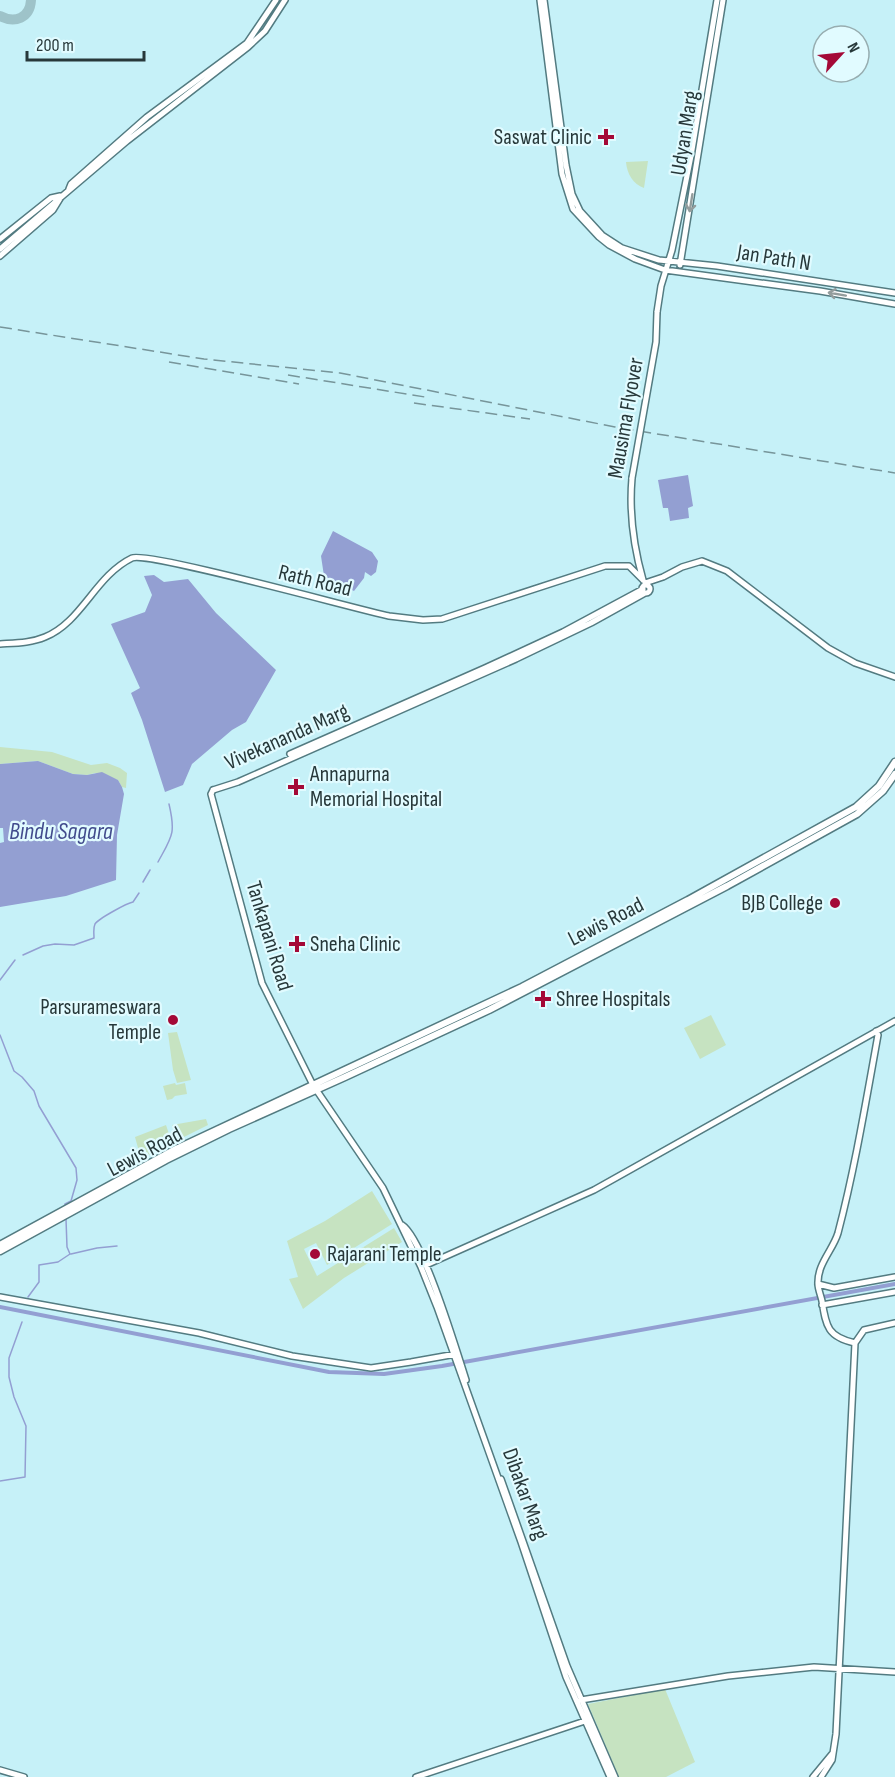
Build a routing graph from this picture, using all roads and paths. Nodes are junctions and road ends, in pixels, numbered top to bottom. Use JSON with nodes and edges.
{"nodes":[{"id":1,"x":276,"y":0,"type":"edge"},
{"id":2,"x":285,"y":0,"type":"edge"},
{"id":3,"x":542,"y":0,"type":"edge"},
{"id":4,"x":717,"y":0,"type":"edge"},
{"id":5,"x":723,"y":0,"type":"edge"},
{"id":6,"x":194,"y":85,"type":"junction"},
{"id":7,"x":62,"y":196,"type":"junction"},
{"id":8,"x":0,"y":239,"type":"edge"},
{"id":9,"x":0,"y":249,"type":"edge"},
{"id":10,"x":0,"y":256,"type":"edge"},
{"id":11,"x":668,"y":261,"type":"junction"},
{"id":12,"x":680,"y":263,"type":"junction"},
{"id":13,"x":665,"y":270,"type":"junction"},
{"id":14,"x":679,"y":272,"type":"junction"},
{"id":15,"x":661,"y":286,"type":"joint"},
{"id":16,"x":895,"y":293,"type":"edge"},
{"id":17,"x":895,"y":304,"type":"edge"},
{"id":18,"x":645,"y":586,"type":"junction"},
{"id":19,"x":0,"y":644,"type":"edge"},
{"id":20,"x":895,"y":677,"type":"edge"},
{"id":21,"x":895,"y":762,"type":"edge"},
{"id":22,"x":895,"y":774,"type":"edge"},
{"id":23,"x":213,"y":790,"type":"joint"},
{"id":24,"x":895,"y":1021,"type":"edge"},
{"id":25,"x":876,"y":1031,"type":"junction"},
{"id":26,"x":311,"y":1089,"type":"junction"},
{"id":27,"x":402,"y":1225,"type":"junction"},
{"id":28,"x":19,"y":1238,"type":"junction"},
{"id":29,"x":0,"y":1245,"type":"edge"},
{"id":30,"x":0,"y":1251,"type":"edge"},
{"id":31,"x":426,"y":1265,"type":"junction"},
{"id":32,"x":895,"y":1277,"type":"edge"},
{"id":33,"x":818,"y":1284,"type":"junction"},
{"id":34,"x":895,"y":1292,"type":"edge"},
{"id":35,"x":0,"y":1297,"type":"edge"},
{"id":36,"x":822,"y":1303,"type":"junction"},
{"id":37,"x":895,"y":1323,"type":"edge"},
{"id":38,"x":855,"y":1343,"type":"junction"},
{"id":39,"x":456,"y":1356,"type":"junction"},
{"id":40,"x":501,"y":1486,"type":"junction"},
{"id":41,"x":839,"y":1668,"type":"junction"},
{"id":42,"x":895,"y":1672,"type":"edge"},
{"id":43,"x":581,"y":1700,"type":"junction"},
{"id":44,"x":586,"y":1720,"type":"junction"},
{"id":45,"x":0,"y":1770,"type":"edge"},
{"id":46,"x":817,"y":1776,"type":"edge"},
{"id":47,"x":24,"y":1777,"type":"edge"},
{"id":48,"x":416,"y":1777,"type":"edge"},
{"id":49,"x":610,"y":1777,"type":"edge"},
{"id":50,"x":615,"y":1777,"type":"edge"}],
"edges":[{"from":1,"to":6,"type":"street"},
{"from":2,"to":6,"type":"street"},
{"from":3,"to":11,"type":"street","name":"Jan Path N"},
{"from":3,"to":13,"type":"street"},
{"from":4,"to":11,"type":"street","name":"Udyan Marg"},
{"from":5,"to":12,"type":"street","name":"Udyan Marg","one_way":true},
{"from":6,"to":7,"type":"street"},
{"from":7,"to":8,"type":"street"},
{"from":7,"to":9,"type":"street"},
{"from":7,"to":10,"type":"street"},
{"from":11,"to":12,"type":"street","name":"Jan Path N"},
{"from":11,"to":13,"type":"street","name":"Udyan Marg"},
{"from":12,"to":14,"type":"street","name":"Udyan Marg"},
{"from":12,"to":16,"type":"street","name":"Jan Path N"},
{"from":13,"to":14,"type":"street"},
{"from":13,"to":15,"type":"street","name":"Udyan Marg"},
{"from":17,"to":14,"type":"street","one_way":true},
{"from":15,"to":18,"type":"street","name":"Mausima Flyover","bridge":true},
{"from":18,"to":19,"type":"street","name":"Rath Road"},
{"from":18,"to":20,"type":"street","name":"Vivekananda Marg"},
{"from":18,"to":23,"type":"street","name":"Vivekananda Marg"},
{"from":21,"to":26,"type":"main road","name":"Lewis Road"},
{"from":22,"to":26,"type":"main road","name":"Lewis Road"},
{"from":23,"to":26,"type":"street","name":"Tankapani Road"},
{"from":24,"to":25,"type":"street"},
{"from":25,"to":31,"type":"street"},
{"from":25,"to":33,"type":"street"},
{"from":26,"to":27,"type":"street","name":"Dibakar Marg"},
{"from":26,"to":28,"type":"main road","name":"Lewis Road"},
{"from":27,"to":31,"type":"street","name":"Dibakar Marg"},
{"from":27,"to":39,"type":"street","name":"Dibakar Marg"},
{"from":28,"to":29,"type":"main road","name":"Lewis Road"},
{"from":28,"to":30,"type":"main road","name":"Lewis Road"},
{"from":31,"to":39,"type":"street","name":"Dibakar Marg"},
{"from":32,"to":33,"type":"street"},
{"from":33,"to":36,"type":"street"},
{"from":34,"to":36,"type":"street"},
{"from":35,"to":39,"type":"street"},
{"from":36,"to":38,"type":"street"},
{"from":37,"to":38,"type":"street"},
{"from":38,"to":41,"type":"street"},
{"from":39,"to":40,"type":"street","name":"Dibakar Marg"},
{"from":40,"to":43,"type":"street","name":"Dibakar Marg"},
{"from":40,"to":44,"type":"street","name":"Dibakar Marg"},
{"from":41,"to":42,"type":"street"},
{"from":41,"to":43,"type":"street"},
{"from":41,"to":46,"type":"street"},
{"from":43,"to":44,"type":"street","name":"Dibakar Marg"},
{"from":44,"to":48,"type":"street"},
{"from":44,"to":49,"type":"street","name":"Dibakar Marg"},
{"from":44,"to":50,"type":"street","name":"Dibakar Marg"},
{"from":45,"to":47,"type":"street"}]}
